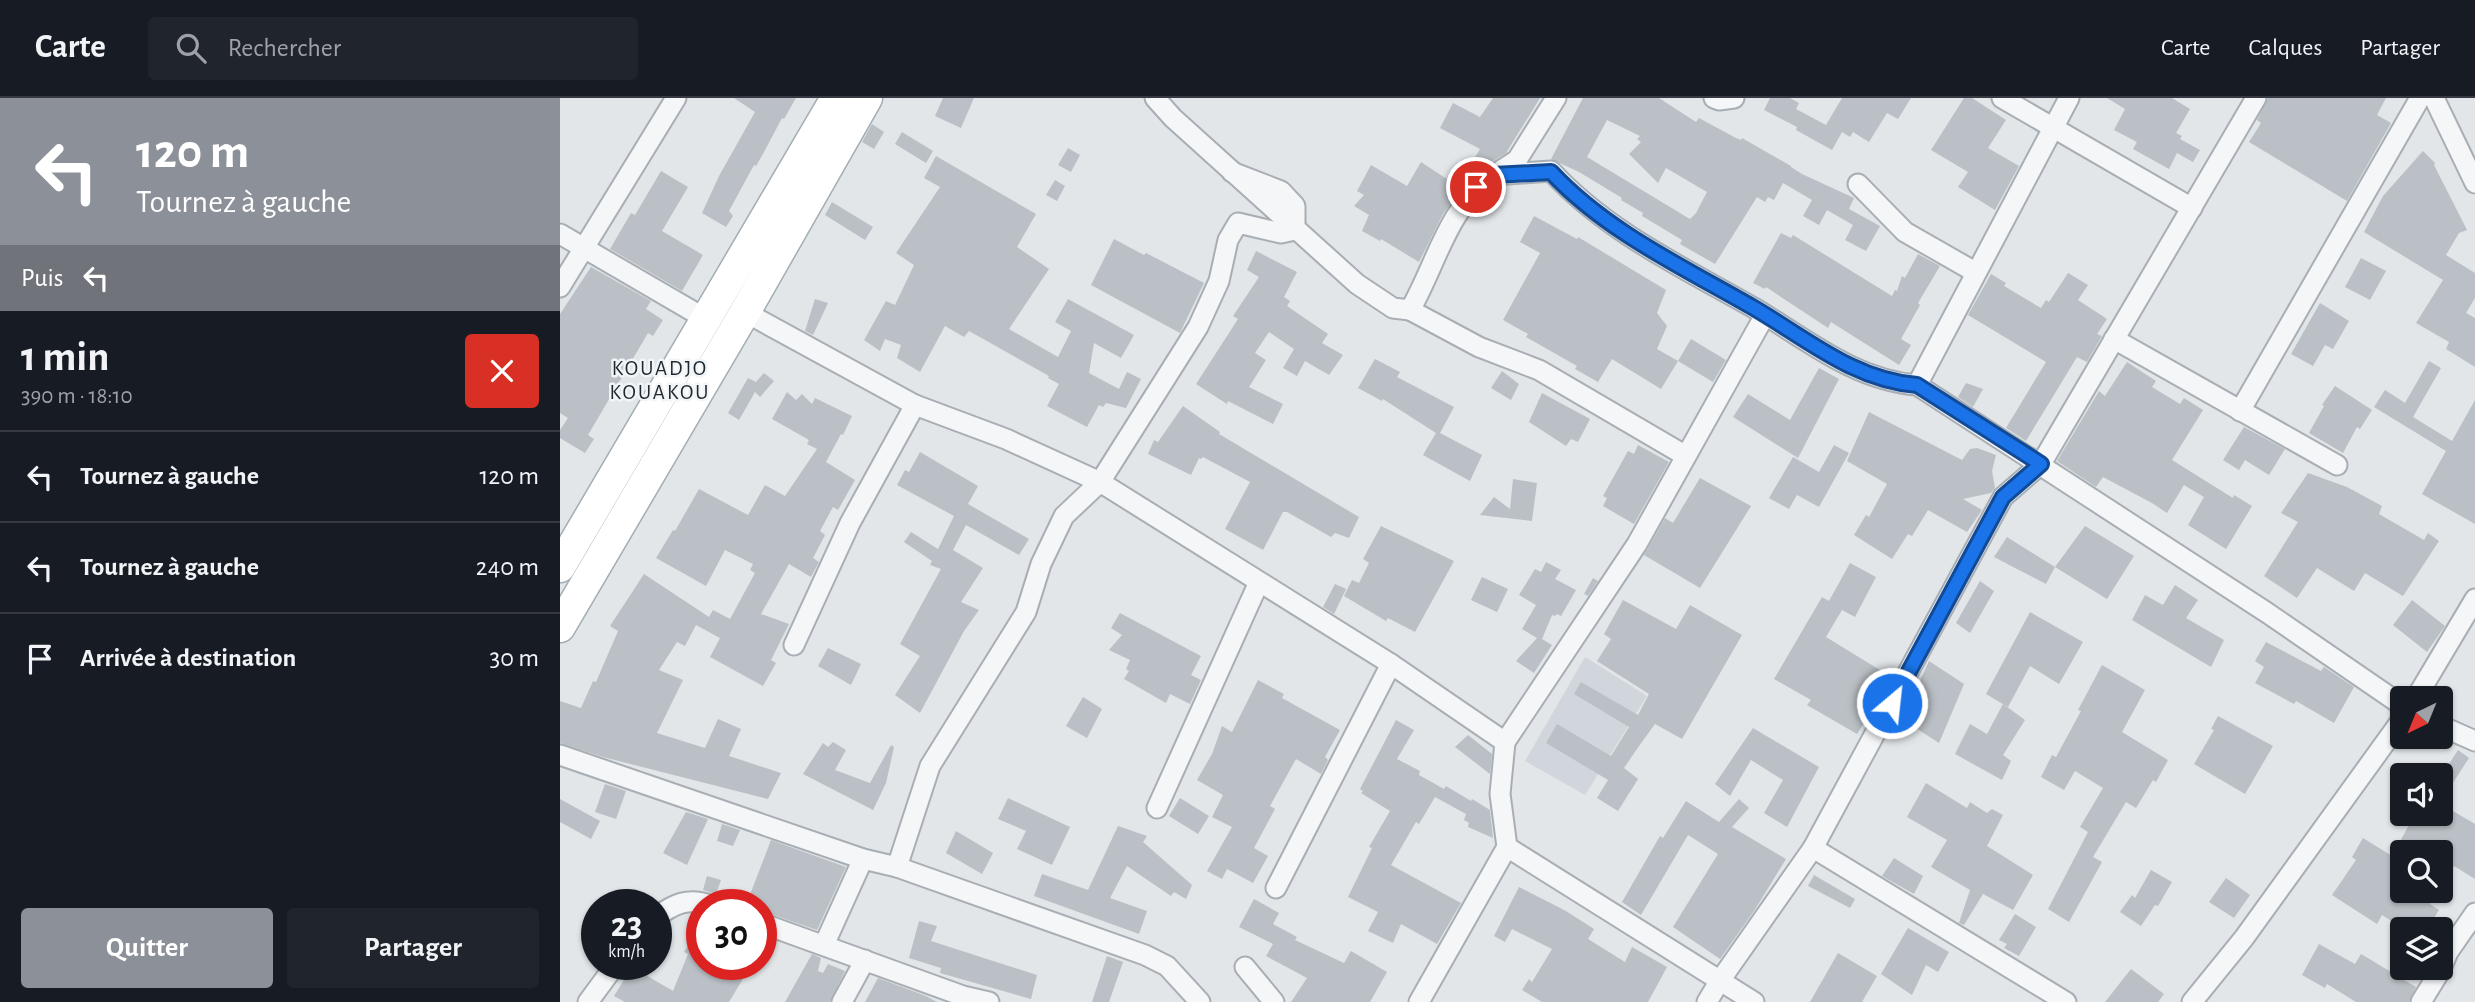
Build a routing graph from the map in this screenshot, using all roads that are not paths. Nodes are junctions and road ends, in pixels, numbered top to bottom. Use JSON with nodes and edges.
{"nodes":[{"id":1,"x":676,"y":98,"type":"edge"},
{"id":2,"x":836,"y":98,"type":"edge"},
{"id":3,"x":867,"y":98,"type":"edge"},
{"id":4,"x":1155,"y":98,"type":"edge"},
{"id":5,"x":1556,"y":98,"type":"edge"},
{"id":6,"x":1714,"y":98,"type":"edge"},
{"id":7,"x":1734,"y":98,"type":"edge"},
{"id":8,"x":2002,"y":98,"type":"edge"},
{"id":9,"x":2069,"y":98,"type":"edge"},
{"id":10,"x":2256,"y":98,"type":"edge"},
{"id":11,"x":2420,"y":98,"type":"edge"},
{"id":12,"x":2434,"y":98,"type":"edge"},
{"id":13,"x":2052,"y":128,"type":"junction"},
{"id":14,"x":1494,"y":175,"type":"junction"},
{"id":15,"x":2475,"y":183,"type":"edge"},
{"id":16,"x":1857,"y":184,"type":"dead end"},
{"id":17,"x":2192,"y":208,"type":"junction"},
{"id":18,"x":1295,"y":230,"type":"junction"},
{"id":19,"x":560,"y":234,"type":"edge"},
{"id":20,"x":583,"y":248,"type":"junction"},
{"id":21,"x":1975,"y":272,"type":"junction"},
{"id":22,"x":560,"y":287,"type":"edge"},
{"id":23,"x":1410,"y":310,"type":"junction"},
{"id":24,"x":745,"y":312,"type":"junction"},
{"id":25,"x":1765,"y":315,"type":"junction"},
{"id":26,"x":706,"y":319,"type":"junction"},
{"id":27,"x":2114,"y":339,"type":"junction"},
{"id":28,"x":1917,"y":385,"type":"junction"},
{"id":29,"x":915,"y":405,"type":"junction"},
{"id":30,"x":2240,"y":411,"type":"junction"},
{"id":31,"x":1686,"y":456,"type":"junction"},
{"id":32,"x":2041,"y":464,"type":"junction"},
{"id":33,"x":2337,"y":465,"type":"dead end"},
{"id":34,"x":1100,"y":482,"type":"junction"},
{"id":35,"x":560,"y":567,"type":"edge"},
{"id":36,"x":1259,"y":582,"type":"junction"},
{"id":37,"x":2475,"y":599,"type":"edge"},
{"id":38,"x":560,"y":627,"type":"edge"},
{"id":39,"x":794,"y":645,"type":"dead end"},
{"id":40,"x":1391,"y":664,"type":"junction"},
{"id":41,"x":2423,"y":686,"type":"edge"},
{"id":42,"x":2390,"y":697,"type":"edge"},
{"id":43,"x":2454,"y":732,"type":"edge"},
{"id":44,"x":2390,"y":736,"type":"edge"},
{"id":45,"x":2475,"y":741,"type":"edge"},
{"id":46,"x":1504,"y":742,"type":"junction"},
{"id":47,"x":560,"y":755,"type":"edge"},
{"id":48,"x":1157,"y":808,"type":"dead end"},
{"id":49,"x":1507,"y":847,"type":"junction"},
{"id":50,"x":1814,"y":849,"type":"junction"},
{"id":51,"x":863,"y":859,"type":"junction"},
{"id":52,"x":897,"y":867,"type":"junction"},
{"id":53,"x":1276,"y":888,"type":"dead end"},
{"id":54,"x":2475,"y":913,"type":"edge"},
{"id":55,"x":777,"y":929,"type":"edge"},
{"id":56,"x":824,"y":945,"type":"junction"},
{"id":57,"x":864,"y":960,"type":"junction"},
{"id":58,"x":1245,"y":967,"type":"dead end"},
{"id":59,"x":604,"y":980,"type":"edge"},
{"id":60,"x":1719,"y":982,"type":"junction"},
{"id":61,"x":962,"y":999,"type":"edge"},
{"id":62,"x":588,"y":1002,"type":"edge"},
{"id":63,"x":842,"y":1002,"type":"edge"},
{"id":64,"x":989,"y":1002,"type":"edge"},
{"id":65,"x":1200,"y":1002,"type":"edge"},
{"id":66,"x":1274,"y":1002,"type":"edge"},
{"id":67,"x":1419,"y":1002,"type":"edge"},
{"id":68,"x":1707,"y":1002,"type":"edge"},
{"id":69,"x":1754,"y":1002,"type":"edge"},
{"id":70,"x":2066,"y":1002,"type":"edge"},
{"id":71,"x":2192,"y":1002,"type":"edge"},
{"id":72,"x":2421,"y":1002,"type":"edge"}],
"edges":[{"from":1,"to":20,"type":"street"},
{"from":2,"to":26,"type":"main road"},
{"from":3,"to":24,"type":"main road"},
{"from":4,"to":18,"type":"street"},
{"from":5,"to":14,"type":"street"},
{"from":6,"to":7,"type":"street"},
{"from":8,"to":13,"type":"street"},
{"from":9,"to":13,"type":"street"},
{"from":10,"to":17,"type":"street"},
{"from":11,"to":30,"type":"street"},
{"from":12,"to":15,"type":"street"},
{"from":13,"to":17,"type":"street"},
{"from":13,"to":21,"type":"street"},
{"from":14,"to":23,"type":"street"},
{"from":14,"to":25,"type":"street"},
{"from":16,"to":21,"type":"street"},
{"from":17,"to":27,"type":"street"},
{"from":18,"to":23,"type":"street"},
{"from":18,"to":34,"type":"street"},
{"from":19,"to":20,"type":"street"},
{"from":20,"to":22,"type":"street"},
{"from":20,"to":26,"type":"street"},
{"from":21,"to":28,"type":"street"},
{"from":23,"to":31,"type":"street"},
{"from":24,"to":29,"type":"street"},
{"from":24,"to":38,"type":"main road"},
{"from":25,"to":28,"type":"street"},
{"from":25,"to":31,"type":"street"},
{"from":26,"to":35,"type":"main road"},
{"from":27,"to":30,"type":"street"},
{"from":27,"to":32,"type":"street"},
{"from":28,"to":32,"type":"street"},
{"from":29,"to":34,"type":"street"},
{"from":29,"to":39,"type":"street"},
{"from":30,"to":33,"type":"street"},
{"from":31,"to":46,"type":"street"},
{"from":32,"to":42,"type":"street"},
{"from":32,"to":50,"type":"street"},
{"from":34,"to":36,"type":"street"},
{"from":34,"to":52,"type":"street"},
{"from":36,"to":40,"type":"street"},
{"from":36,"to":48,"type":"street"},
{"from":37,"to":41,"type":"street"},
{"from":40,"to":46,"type":"street"},
{"from":40,"to":53,"type":"street"},
{"from":43,"to":45,"type":"street"},
{"from":44,"to":71,"type":"street"},
{"from":46,"to":49,"type":"street"},
{"from":47,"to":51,"type":"street"},
{"from":49,"to":60,"type":"street"},
{"from":49,"to":67,"type":"street"},
{"from":50,"to":60,"type":"street"},
{"from":50,"to":70,"type":"street"},
{"from":51,"to":52,"type":"street"},
{"from":51,"to":56,"type":"street"},
{"from":52,"to":65,"type":"street"},
{"from":54,"to":72,"type":"street"},
{"from":55,"to":56,"type":"street"},
{"from":56,"to":57,"type":"street"},
{"from":57,"to":61,"type":"street"},
{"from":57,"to":63,"type":"street"},
{"from":58,"to":66,"type":"street"},
{"from":59,"to":62,"type":"street"},
{"from":60,"to":68,"type":"street"},
{"from":60,"to":69,"type":"street"},
{"from":61,"to":64,"type":"street"}]}
